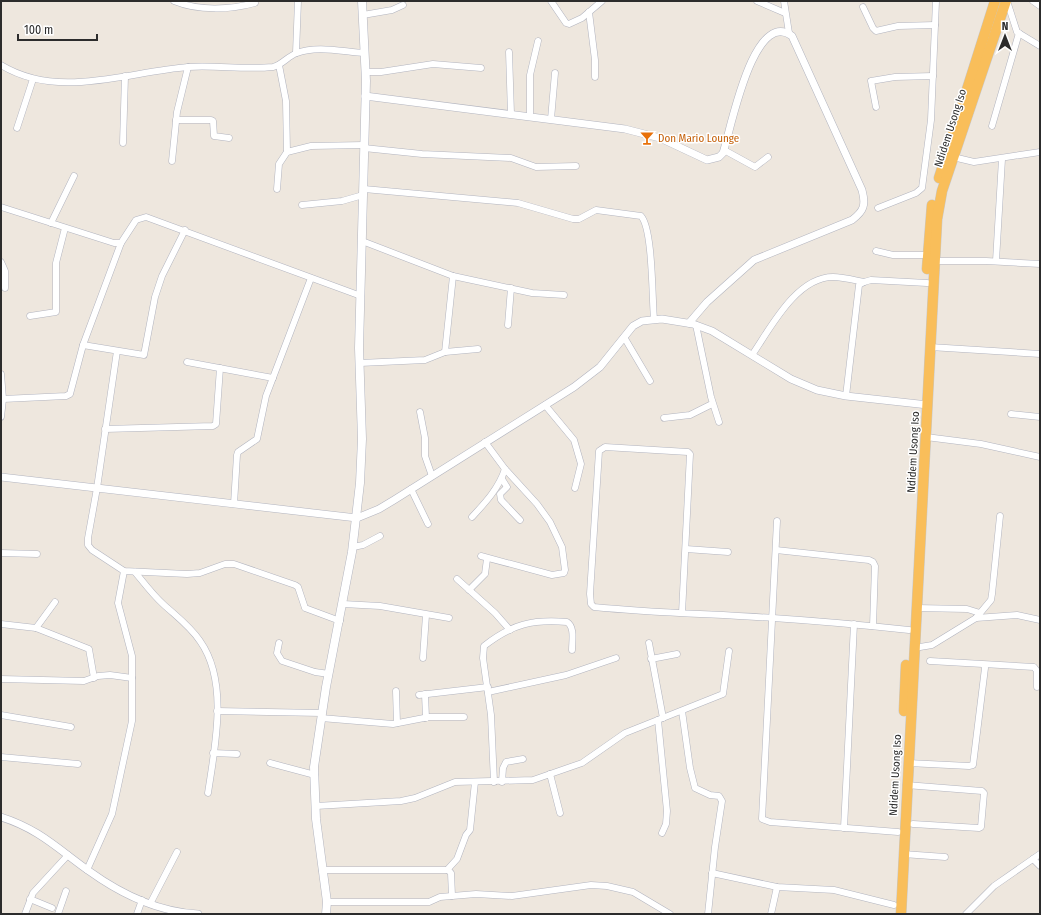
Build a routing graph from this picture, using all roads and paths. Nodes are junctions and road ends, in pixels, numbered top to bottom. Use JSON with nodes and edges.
{"nodes":[{"id":1,"x":174,"y":1,"type":"edge"},
{"id":2,"x":298,"y":1,"type":"edge"},
{"id":3,"x":362,"y":1,"type":"edge"},
{"id":4,"x":551,"y":1,"type":"edge"},
{"id":5,"x":602,"y":1,"type":"edge"},
{"id":6,"x":757,"y":1,"type":"edge"},
{"id":7,"x":784,"y":1,"type":"edge"},
{"id":8,"x":936,"y":1,"type":"edge"},
{"id":9,"x":995,"y":1,"type":"edge"},
{"id":10,"x":1006,"y":1,"type":"edge"},
{"id":11,"x":1033,"y":1,"type":"edge"},
{"id":12,"x":255,"y":3,"type":"dead end"},
{"id":13,"x":403,"y":5,"type":"dead end"},
{"id":14,"x":1040,"y":6,"type":"edge"},
{"id":15,"x":863,"y":7,"type":"dead end"},
{"id":16,"x":589,"y":12,"type":"junction"},
{"id":17,"x":784,"y":12,"type":"junction"},
{"id":18,"x":363,"y":15,"type":"junction"},
{"id":19,"x":935,"y":25,"type":"junction"},
{"id":20,"x":789,"y":33,"type":"junction"},
{"id":21,"x":1019,"y":33,"type":"junction"},
{"id":22,"x":538,"y":41,"type":"dead end"},
{"id":23,"x":1040,"y":46,"type":"edge"},
{"id":24,"x":509,"y":52,"type":"dead end"},
{"id":25,"x":296,"y":53,"type":"junction"},
{"id":26,"x":365,"y":53,"type":"junction"},
{"id":27,"x":1,"y":64,"type":"edge"},
{"id":28,"x":279,"y":65,"type":"junction"},
{"id":29,"x":188,"y":67,"type":"junction"},
{"id":30,"x":481,"y":68,"type":"dead end"},
{"id":31,"x":365,"y":72,"type":"junction"},
{"id":32,"x":555,"y":73,"type":"dead end"},
{"id":33,"x":126,"y":76,"type":"junction"},
{"id":34,"x":933,"y":76,"type":"junction"},
{"id":35,"x":595,"y":77,"type":"dead end"},
{"id":36,"x":33,"y":79,"type":"junction"},
{"id":37,"x":365,"y":96,"type":"junction"},
{"id":38,"x":876,"y":107,"type":"dead end"},
{"id":39,"x":511,"y":114,"type":"junction"},
{"id":40,"x":530,"y":116,"type":"junction"},
{"id":41,"x":551,"y":119,"type":"junction"},
{"id":42,"x":176,"y":120,"type":"junction"},
{"id":43,"x":992,"y":126,"type":"dead end"},
{"id":44,"x":17,"y":128,"type":"dead end"},
{"id":45,"x":229,"y":138,"type":"dead end"},
{"id":46,"x":123,"y":143,"type":"dead end"},
{"id":47,"x":364,"y":146,"type":"junction"},
{"id":48,"x":724,"y":150,"type":"junction"},
{"id":49,"x":287,"y":152,"type":"junction"},
{"id":50,"x":1040,"y":152,"type":"edge"},
{"id":51,"x":768,"y":157,"type":"dead end"},
{"id":52,"x":953,"y":157,"type":"junction"},
{"id":53,"x":1002,"y":159,"type":"junction"},
{"id":54,"x":172,"y":161,"type":"dead end"},
{"id":55,"x":576,"y":166,"type":"dead end"},
{"id":56,"x":74,"y":176,"type":"dead end"},
{"id":57,"x":277,"y":189,"type":"dead end"},
{"id":58,"x":364,"y":192,"type":"junction"},
{"id":59,"x":302,"y":205,"type":"dead end"},
{"id":60,"x":1,"y":207,"type":"edge"},
{"id":61,"x":878,"y":208,"type":"dead end"},
{"id":62,"x":51,"y":223,"type":"junction"},
{"id":63,"x":64,"y":228,"type":"junction"},
{"id":64,"x":185,"y":230,"type":"junction"},
{"id":65,"x":362,"y":241,"type":"junction"},
{"id":66,"x":121,"y":243,"type":"junction"},
{"id":67,"x":876,"y":251,"type":"dead end"},
{"id":68,"x":931,"y":258,"type":"junction"},
{"id":69,"x":996,"y":261,"type":"junction"},
{"id":70,"x":1,"y":262,"type":"edge"},
{"id":71,"x":1040,"y":264,"type":"edge"},
{"id":72,"x":453,"y":276,"type":"junction"},
{"id":73,"x":311,"y":278,"type":"junction"},
{"id":74,"x":864,"y":282,"type":"junction"},
{"id":75,"x":927,"y":283,"type":"junction"},
{"id":76,"x":5,"y":288,"type":"dead end"},
{"id":77,"x":511,"y":288,"type":"junction"},
{"id":78,"x":564,"y":295,"type":"dead end"},
{"id":79,"x":361,"y":296,"type":"junction"},
{"id":80,"x":30,"y":316,"type":"dead end"},
{"id":81,"x":654,"y":319,"type":"junction"},
{"id":82,"x":693,"y":324,"type":"junction"},
{"id":83,"x":508,"y":325,"type":"dead end"},
{"id":84,"x":624,"y":336,"type":"junction"},
{"id":85,"x":83,"y":345,"type":"junction"},
{"id":86,"x":930,"y":347,"type":"junction"},
{"id":87,"x":478,"y":349,"type":"dead end"},
{"id":88,"x":117,"y":351,"type":"junction"},
{"id":89,"x":445,"y":352,"type":"junction"},
{"id":90,"x":1040,"y":354,"type":"edge"},
{"id":91,"x":752,"y":355,"type":"junction"},
{"id":92,"x":187,"y":362,"type":"dead end"},
{"id":93,"x":360,"y":363,"type":"junction"},
{"id":94,"x":220,"y":368,"type":"junction"},
{"id":95,"x":1,"y":374,"type":"edge"},
{"id":96,"x":273,"y":378,"type":"junction"},
{"id":97,"x":650,"y":381,"type":"dead end"},
{"id":98,"x":846,"y":396,"type":"junction"},
{"id":99,"x":3,"y":399,"type":"junction"},
{"id":100,"x":712,"y":404,"type":"junction"},
{"id":101,"x":544,"y":405,"type":"junction"},
{"id":102,"x":924,"y":405,"type":"junction"},
{"id":103,"x":420,"y":412,"type":"dead end"},
{"id":104,"x":1010,"y":414,"type":"dead end"},
{"id":105,"x":1,"y":417,"type":"edge"},
{"id":106,"x":1040,"y":417,"type":"edge"},
{"id":107,"x":664,"y":418,"type":"dead end"},
{"id":108,"x":719,"y":422,"type":"dead end"},
{"id":109,"x":105,"y":429,"type":"junction"},
{"id":110,"x":926,"y":437,"type":"junction"},
{"id":111,"x":485,"y":442,"type":"junction"},
{"id":112,"x":1040,"y":456,"type":"edge"},
{"id":113,"x":505,"y":469,"type":"junction"},
{"id":114,"x":432,"y":476,"type":"junction"},
{"id":115,"x":1,"y":477,"type":"edge"},
{"id":116,"x":502,"y":479,"type":"junction"},
{"id":117,"x":97,"y":488,"type":"junction"},
{"id":118,"x":575,"y":488,"type":"dead end"},
{"id":119,"x":411,"y":489,"type":"junction"},
{"id":120,"x":234,"y":504,"type":"junction"},
{"id":121,"x":1000,"y":516,"type":"dead end"},
{"id":122,"x":357,"y":518,"type":"junction"},
{"id":123,"x":472,"y":518,"type":"dead end"},
{"id":124,"x":520,"y":520,"type":"dead end"},
{"id":125,"x":777,"y":521,"type":"dead end"},
{"id":126,"x":428,"y":524,"type":"dead end"},
{"id":127,"x":380,"y":536,"type":"dead end"},
{"id":128,"x":353,"y":547,"type":"junction"},
{"id":129,"x":686,"y":549,"type":"junction"},
{"id":130,"x":776,"y":550,"type":"junction"},
{"id":131,"x":728,"y":552,"type":"dead end"},
{"id":132,"x":1,"y":553,"type":"edge"},
{"id":133,"x":36,"y":554,"type":"dead end"},
{"id":134,"x":124,"y":571,"type":"junction"},
{"id":135,"x":135,"y":572,"type":"junction"},
{"id":136,"x":457,"y":579,"type":"dead end"},
{"id":137,"x":469,"y":590,"type":"junction"},
{"id":138,"x":55,"y":602,"type":"dead end"},
{"id":139,"x":343,"y":604,"type":"junction"},
{"id":140,"x":916,"y":608,"type":"junction"},
{"id":141,"x":682,"y":613,"type":"junction"},
{"id":142,"x":980,"y":613,"type":"junction"},
{"id":143,"x":426,"y":615,"type":"junction"},
{"id":144,"x":449,"y":618,"type":"dead end"},
{"id":145,"x":773,"y":618,"type":"junction"},
{"id":146,"x":976,"y":618,"type":"junction"},
{"id":147,"x":1040,"y":620,"type":"edge"},
{"id":148,"x":340,"y":621,"type":"junction"},
{"id":149,"x":1,"y":624,"type":"edge"},
{"id":150,"x":854,"y":624,"type":"junction"},
{"id":151,"x":873,"y":626,"type":"junction"},
{"id":152,"x":36,"y":628,"type":"junction"},
{"id":153,"x":510,"y":630,"type":"junction"},
{"id":154,"x":909,"y":630,"type":"junction"},
{"id":155,"x":279,"y":643,"type":"dead end"},
{"id":156,"x":649,"y":643,"type":"dead end"},
{"id":157,"x":914,"y":648,"type":"junction"},
{"id":158,"x":572,"y":650,"type":"dead end"},
{"id":159,"x":729,"y":651,"type":"dead end"},
{"id":160,"x":677,"y":654,"type":"dead end"},
{"id":161,"x":423,"y":658,"type":"dead end"},
{"id":162,"x":616,"y":658,"type":"dead end"},
{"id":163,"x":651,"y":659,"type":"junction"},
{"id":164,"x":930,"y":661,"type":"dead end"},
{"id":165,"x":984,"y":665,"type":"junction"},
{"id":166,"x":329,"y":674,"type":"junction"},
{"id":167,"x":94,"y":678,"type":"junction"},
{"id":168,"x":132,"y":678,"type":"junction"},
{"id":169,"x":1,"y":680,"type":"edge"},
{"id":170,"x":1036,"y":687,"type":"dead end"},
{"id":171,"x":488,"y":689,"type":"junction"},
{"id":172,"x":396,"y":690,"type":"dead end"},
{"id":173,"x":217,"y":711,"type":"junction"},
{"id":174,"x":682,"y":711,"type":"junction"},
{"id":175,"x":1,"y":715,"type":"edge"},
{"id":176,"x":322,"y":715,"type":"junction"},
{"id":177,"x":464,"y":717,"type":"dead end"},
{"id":178,"x":426,"y":718,"type":"junction"},
{"id":179,"x":661,"y":719,"type":"junction"},
{"id":180,"x":397,"y":723,"type":"junction"},
{"id":181,"x":71,"y":727,"type":"dead end"},
{"id":182,"x":213,"y":753,"type":"junction"},
{"id":183,"x":237,"y":754,"type":"dead end"},
{"id":184,"x":1,"y":757,"type":"edge"},
{"id":185,"x":523,"y":759,"type":"dead end"},
{"id":186,"x":270,"y":763,"type":"dead end"},
{"id":187,"x":908,"y":763,"type":"junction"},
{"id":188,"x":78,"y":764,"type":"dead end"},
{"id":189,"x":550,"y":774,"type":"junction"},
{"id":190,"x":315,"y":775,"type":"junction"},
{"id":191,"x":475,"y":782,"type":"junction"},
{"id":192,"x":494,"y":782,"type":"junction"},
{"id":193,"x":502,"y":782,"type":"junction"},
{"id":194,"x":906,"y":785,"type":"junction"},
{"id":195,"x":208,"y":793,"type":"dead end"},
{"id":196,"x":316,"y":806,"type":"junction"},
{"id":197,"x":560,"y":813,"type":"dead end"},
{"id":198,"x":1,"y":817,"type":"edge"},
{"id":199,"x":913,"y":824,"type":"dead end"},
{"id":200,"x":844,"y":828,"type":"junction"},
{"id":201,"x":898,"y":832,"type":"junction"},
{"id":202,"x":662,"y":833,"type":"dead end"},
{"id":203,"x":177,"y":852,"type":"dead end"},
{"id":204,"x":903,"y":854,"type":"junction"},
{"id":205,"x":1040,"y":854,"type":"edge"},
{"id":206,"x":68,"y":855,"type":"junction"},
{"id":207,"x":945,"y":857,"type":"dead end"},
{"id":208,"x":1033,"y":859,"type":"junction"},
{"id":209,"x":1040,"y":866,"type":"edge"},
{"id":210,"x":87,"y":870,"type":"junction"},
{"id":211,"x":322,"y":870,"type":"junction"},
{"id":212,"x":446,"y":870,"type":"junction"},
{"id":213,"x":712,"y":873,"type":"junction"},
{"id":214,"x":777,"y":887,"type":"junction"},
{"id":215,"x":66,"y":892,"type":"dead end"},
{"id":216,"x":452,"y":896,"type":"junction"},
{"id":217,"x":30,"y":899,"type":"junction"},
{"id":218,"x":142,"y":900,"type":"junction"},
{"id":219,"x":327,"y":902,"type":"junction"},
{"id":220,"x":150,"y":904,"type":"junction"},
{"id":221,"x":52,"y":908,"type":"dead end"},
{"id":222,"x":894,"y":909,"type":"edge"},
{"id":223,"x":25,"y":914,"type":"edge"},
{"id":224,"x":58,"y":914,"type":"edge"},
{"id":225,"x":137,"y":914,"type":"edge"},
{"id":226,"x":194,"y":914,"type":"edge"},
{"id":227,"x":198,"y":914,"type":"edge"},
{"id":228,"x":326,"y":914,"type":"edge"},
{"id":229,"x":670,"y":914,"type":"edge"},
{"id":230,"x":708,"y":914,"type":"edge"},
{"id":231,"x":771,"y":914,"type":"edge"},
{"id":232,"x":901,"y":914,"type":"edge"},
{"id":233,"x":966,"y":914,"type":"edge"}],
"edges":[{"from":1,"to":12,"type":"street"},
{"from":2,"to":25,"type":"street"},
{"from":3,"to":18,"type":"main road"},
{"from":4,"to":16,"type":"street"},
{"from":5,"to":16,"type":"street"},
{"from":6,"to":17,"type":"street"},
{"from":7,"to":17,"type":"street"},
{"from":8,"to":19,"type":"street"},
{"from":9,"to":68,"type":"highway","name":"Ndidem Usong Iso"},
{"from":10,"to":21,"type":"street"},
{"from":10,"to":52,"type":"highway","name":"Ndidem Usong Iso"},
{"from":11,"to":14,"type":"street"},
{"from":13,"to":18,"type":"street"},
{"from":15,"to":19,"type":"street"},
{"from":16,"to":35,"type":"street"},
{"from":17,"to":20,"type":"street"},
{"from":18,"to":26,"type":"main road"},
{"from":19,"to":34,"type":"street"},
{"from":20,"to":48,"type":"street"},
{"from":20,"to":82,"type":"street"},
{"from":21,"to":23,"type":"street"},
{"from":21,"to":43,"type":"street"},
{"from":22,"to":40,"type":"street"},
{"from":24,"to":39,"type":"street"},
{"from":25,"to":26,"type":"street"},
{"from":25,"to":28,"type":"street"},
{"from":26,"to":31,"type":"main road"},
{"from":27,"to":36,"type":"street"},
{"from":28,"to":29,"type":"street"},
{"from":28,"to":49,"type":"street"},
{"from":29,"to":33,"type":"street"},
{"from":29,"to":42,"type":"street"},
{"from":30,"to":31,"type":"street"},
{"from":31,"to":37,"type":"main road"},
{"from":32,"to":41,"type":"street"},
{"from":33,"to":36,"type":"street"},
{"from":33,"to":46,"type":"street"},
{"from":34,"to":38,"type":"street"},
{"from":34,"to":61,"type":"street"},
{"from":36,"to":44,"type":"street"},
{"from":37,"to":39,"type":"street"},
{"from":37,"to":47,"type":"main road"},
{"from":39,"to":40,"type":"street"},
{"from":40,"to":41,"type":"street"},
{"from":41,"to":48,"type":"street"},
{"from":42,"to":45,"type":"street"},
{"from":42,"to":54,"type":"street"},
{"from":47,"to":49,"type":"street"},
{"from":47,"to":55,"type":"street"},
{"from":47,"to":58,"type":"main road"},
{"from":48,"to":51,"type":"street"},
{"from":49,"to":57,"type":"street"},
{"from":50,"to":53,"type":"street"},
{"from":52,"to":53,"type":"street"},
{"from":52,"to":68,"type":"highway","name":"Ndidem Usong Iso"},
{"from":53,"to":69,"type":"street"},
{"from":56,"to":62,"type":"street"},
{"from":58,"to":59,"type":"street"},
{"from":58,"to":65,"type":"main road"},
{"from":58,"to":81,"type":"street"},
{"from":60,"to":62,"type":"street"},
{"from":62,"to":63,"type":"street"},
{"from":63,"to":66,"type":"street"},
{"from":63,"to":80,"type":"street"},
{"from":64,"to":66,"type":"street"},
{"from":64,"to":73,"type":"street"},
{"from":64,"to":88,"type":"street"},
{"from":65,"to":72,"type":"street"},
{"from":65,"to":79,"type":"main road"},
{"from":66,"to":85,"type":"street"},
{"from":67,"to":68,"type":"street"},
{"from":68,"to":69,"type":"street"},
{"from":68,"to":75,"type":"highway","name":"Ndidem Usong Iso"},
{"from":68,"to":86,"type":"highway","name":"Ndidem Usong Iso"},
{"from":69,"to":71,"type":"street"},
{"from":70,"to":76,"type":"street"},
{"from":72,"to":77,"type":"street"},
{"from":72,"to":89,"type":"street"},
{"from":73,"to":79,"type":"street"},
{"from":73,"to":96,"type":"street"},
{"from":74,"to":75,"type":"street"},
{"from":74,"to":91,"type":"street"},
{"from":74,"to":98,"type":"street"},
{"from":75,"to":102,"type":"highway","name":"Ndidem Usong Iso"},
{"from":77,"to":78,"type":"street"},
{"from":77,"to":83,"type":"street"},
{"from":79,"to":93,"type":"main road"},
{"from":81,"to":82,"type":"street"},
{"from":81,"to":84,"type":"street"},
{"from":82,"to":91,"type":"street"},
{"from":82,"to":100,"type":"street"},
{"from":84,"to":97,"type":"street"},
{"from":84,"to":101,"type":"street"},
{"from":85,"to":88,"type":"street"},
{"from":85,"to":99,"type":"street"},
{"from":86,"to":90,"type":"street"},
{"from":86,"to":102,"type":"highway","name":"Ndidem Usong Iso"},
{"from":87,"to":89,"type":"street"},
{"from":88,"to":109,"type":"street"},
{"from":89,"to":93,"type":"street"},
{"from":91,"to":98,"type":"street"},
{"from":92,"to":94,"type":"street"},
{"from":93,"to":122,"type":"main road"},
{"from":94,"to":96,"type":"street"},
{"from":94,"to":109,"type":"street"},
{"from":95,"to":99,"type":"street"},
{"from":96,"to":120,"type":"street"},
{"from":98,"to":102,"type":"street"},
{"from":99,"to":105,"type":"street"},
{"from":100,"to":107,"type":"street"},
{"from":100,"to":108,"type":"street"},
{"from":101,"to":111,"type":"street"},
{"from":101,"to":118,"type":"street"},
{"from":102,"to":110,"type":"highway","name":"Ndidem Usong Iso"},
{"from":102,"to":154,"type":"highway","name":"Ndidem Usong Iso"},
{"from":103,"to":114,"type":"street"},
{"from":104,"to":106,"type":"street"},
{"from":109,"to":117,"type":"street"},
{"from":110,"to":112,"type":"street"},
{"from":110,"to":140,"type":"highway","name":"Ndidem Usong Iso"},
{"from":111,"to":113,"type":"street"},
{"from":111,"to":114,"type":"street"},
{"from":113,"to":116,"type":"street"},
{"from":113,"to":137,"type":"street"},
{"from":114,"to":119,"type":"street"},
{"from":115,"to":117,"type":"street"},
{"from":116,"to":123,"type":"street"},
{"from":116,"to":124,"type":"street"},
{"from":117,"to":120,"type":"street"},
{"from":117,"to":134,"type":"street"},
{"from":119,"to":122,"type":"street"},
{"from":119,"to":126,"type":"street"},
{"from":120,"to":122,"type":"street"},
{"from":121,"to":142,"type":"street"},
{"from":122,"to":128,"type":"main road"},
{"from":125,"to":130,"type":"street"},
{"from":127,"to":128,"type":"street"},
{"from":128,"to":139,"type":"main road"},
{"from":129,"to":131,"type":"street"},
{"from":129,"to":141,"type":"street"},
{"from":129,"to":141,"type":"street"},
{"from":130,"to":145,"type":"street"},
{"from":130,"to":151,"type":"street"},
{"from":132,"to":133,"type":"street"},
{"from":134,"to":135,"type":"street"},
{"from":134,"to":168,"type":"street"},
{"from":135,"to":148,"type":"street"},
{"from":135,"to":173,"type":"street"},
{"from":136,"to":137,"type":"street"},
{"from":137,"to":153,"type":"street"},
{"from":138,"to":152,"type":"street"},
{"from":139,"to":143,"type":"street"},
{"from":139,"to":148,"type":"main road"},
{"from":140,"to":142,"type":"street"},
{"from":140,"to":157,"type":"highway","name":"Ndidem Usong Iso"},
{"from":141,"to":145,"type":"street"},
{"from":142,"to":146,"type":"street"},
{"from":143,"to":144,"type":"street"},
{"from":143,"to":161,"type":"street"},
{"from":145,"to":150,"type":"street"},
{"from":145,"to":200,"type":"street"},
{"from":146,"to":147,"type":"street"},
{"from":146,"to":157,"type":"street"},
{"from":148,"to":166,"type":"main road"},
{"from":149,"to":152,"type":"street"},
{"from":150,"to":151,"type":"street"},
{"from":150,"to":200,"type":"street"},
{"from":151,"to":154,"type":"street"},
{"from":152,"to":167,"type":"street"},
{"from":153,"to":158,"type":"street"},
{"from":153,"to":171,"type":"street"},
{"from":154,"to":201,"type":"highway","name":"Ndidem Usong Iso"},
{"from":155,"to":166,"type":"street"},
{"from":156,"to":163,"type":"street"},
{"from":157,"to":187,"type":"highway","name":"Ndidem Usong Iso"},
{"from":159,"to":174,"type":"street"},
{"from":160,"to":163,"type":"street"},
{"from":162,"to":171,"type":"street"},
{"from":163,"to":179,"type":"street"},
{"from":164,"to":165,"type":"street"},
{"from":165,"to":170,"type":"street"},
{"from":165,"to":187,"type":"street"},
{"from":166,"to":176,"type":"main road"},
{"from":167,"to":168,"type":"street"},
{"from":167,"to":169,"type":"street"},
{"from":168,"to":210,"type":"street"},
{"from":171,"to":178,"type":"street"},
{"from":171,"to":192,"type":"street"},
{"from":172,"to":180,"type":"street"},
{"from":173,"to":176,"type":"street"},
{"from":173,"to":182,"type":"street"},
{"from":174,"to":179,"type":"street"},
{"from":174,"to":213,"type":"street"},
{"from":175,"to":181,"type":"street"},
{"from":176,"to":180,"type":"street"},
{"from":176,"to":190,"type":"main road"},
{"from":177,"to":178,"type":"street"},
{"from":178,"to":180,"type":"street"},
{"from":179,"to":189,"type":"street"},
{"from":179,"to":202,"type":"street"},
{"from":182,"to":183,"type":"street"},
{"from":182,"to":195,"type":"street"},
{"from":184,"to":188,"type":"street"},
{"from":185,"to":193,"type":"street"},
{"from":186,"to":190,"type":"street"},
{"from":187,"to":194,"type":"highway","name":"Ndidem Usong Iso"},
{"from":189,"to":193,"type":"street"},
{"from":189,"to":197,"type":"street"},
{"from":190,"to":196,"type":"main road"},
{"from":191,"to":192,"type":"street"},
{"from":191,"to":196,"type":"street"},
{"from":191,"to":212,"type":"street"},
{"from":192,"to":193,"type":"street"},
{"from":194,"to":199,"type":"street"},
{"from":194,"to":204,"type":"highway","name":"Ndidem Usong Iso"},
{"from":196,"to":211,"type":"main road"},
{"from":198,"to":206,"type":"street"},
{"from":200,"to":201,"type":"street"},
{"from":201,"to":222,"type":"highway","name":"Ndidem Usong Iso"},
{"from":203,"to":220,"type":"street"},
{"from":204,"to":207,"type":"street"},
{"from":204,"to":232,"type":"highway","name":"Ndidem Usong Iso"},
{"from":205,"to":208,"type":"street"},
{"from":206,"to":210,"type":"street"},
{"from":206,"to":217,"type":"street"},
{"from":208,"to":209,"type":"street"},
{"from":208,"to":233,"type":"street"},
{"from":210,"to":218,"type":"street"},
{"from":211,"to":212,"type":"street"},
{"from":211,"to":219,"type":"main road"},
{"from":212,"to":216,"type":"street"},
{"from":213,"to":214,"type":"street"},
{"from":213,"to":230,"type":"street"},
{"from":214,"to":222,"type":"street"},
{"from":214,"to":231,"type":"street"},
{"from":215,"to":224,"type":"street"},
{"from":216,"to":219,"type":"street"},
{"from":216,"to":229,"type":"street"},
{"from":217,"to":221,"type":"street"},
{"from":217,"to":223,"type":"street"},
{"from":218,"to":220,"type":"street"},
{"from":218,"to":225,"type":"street"},
{"from":219,"to":228,"type":"main road"},
{"from":220,"to":226,"type":"street"},
{"from":226,"to":227,"type":"street"}]}
